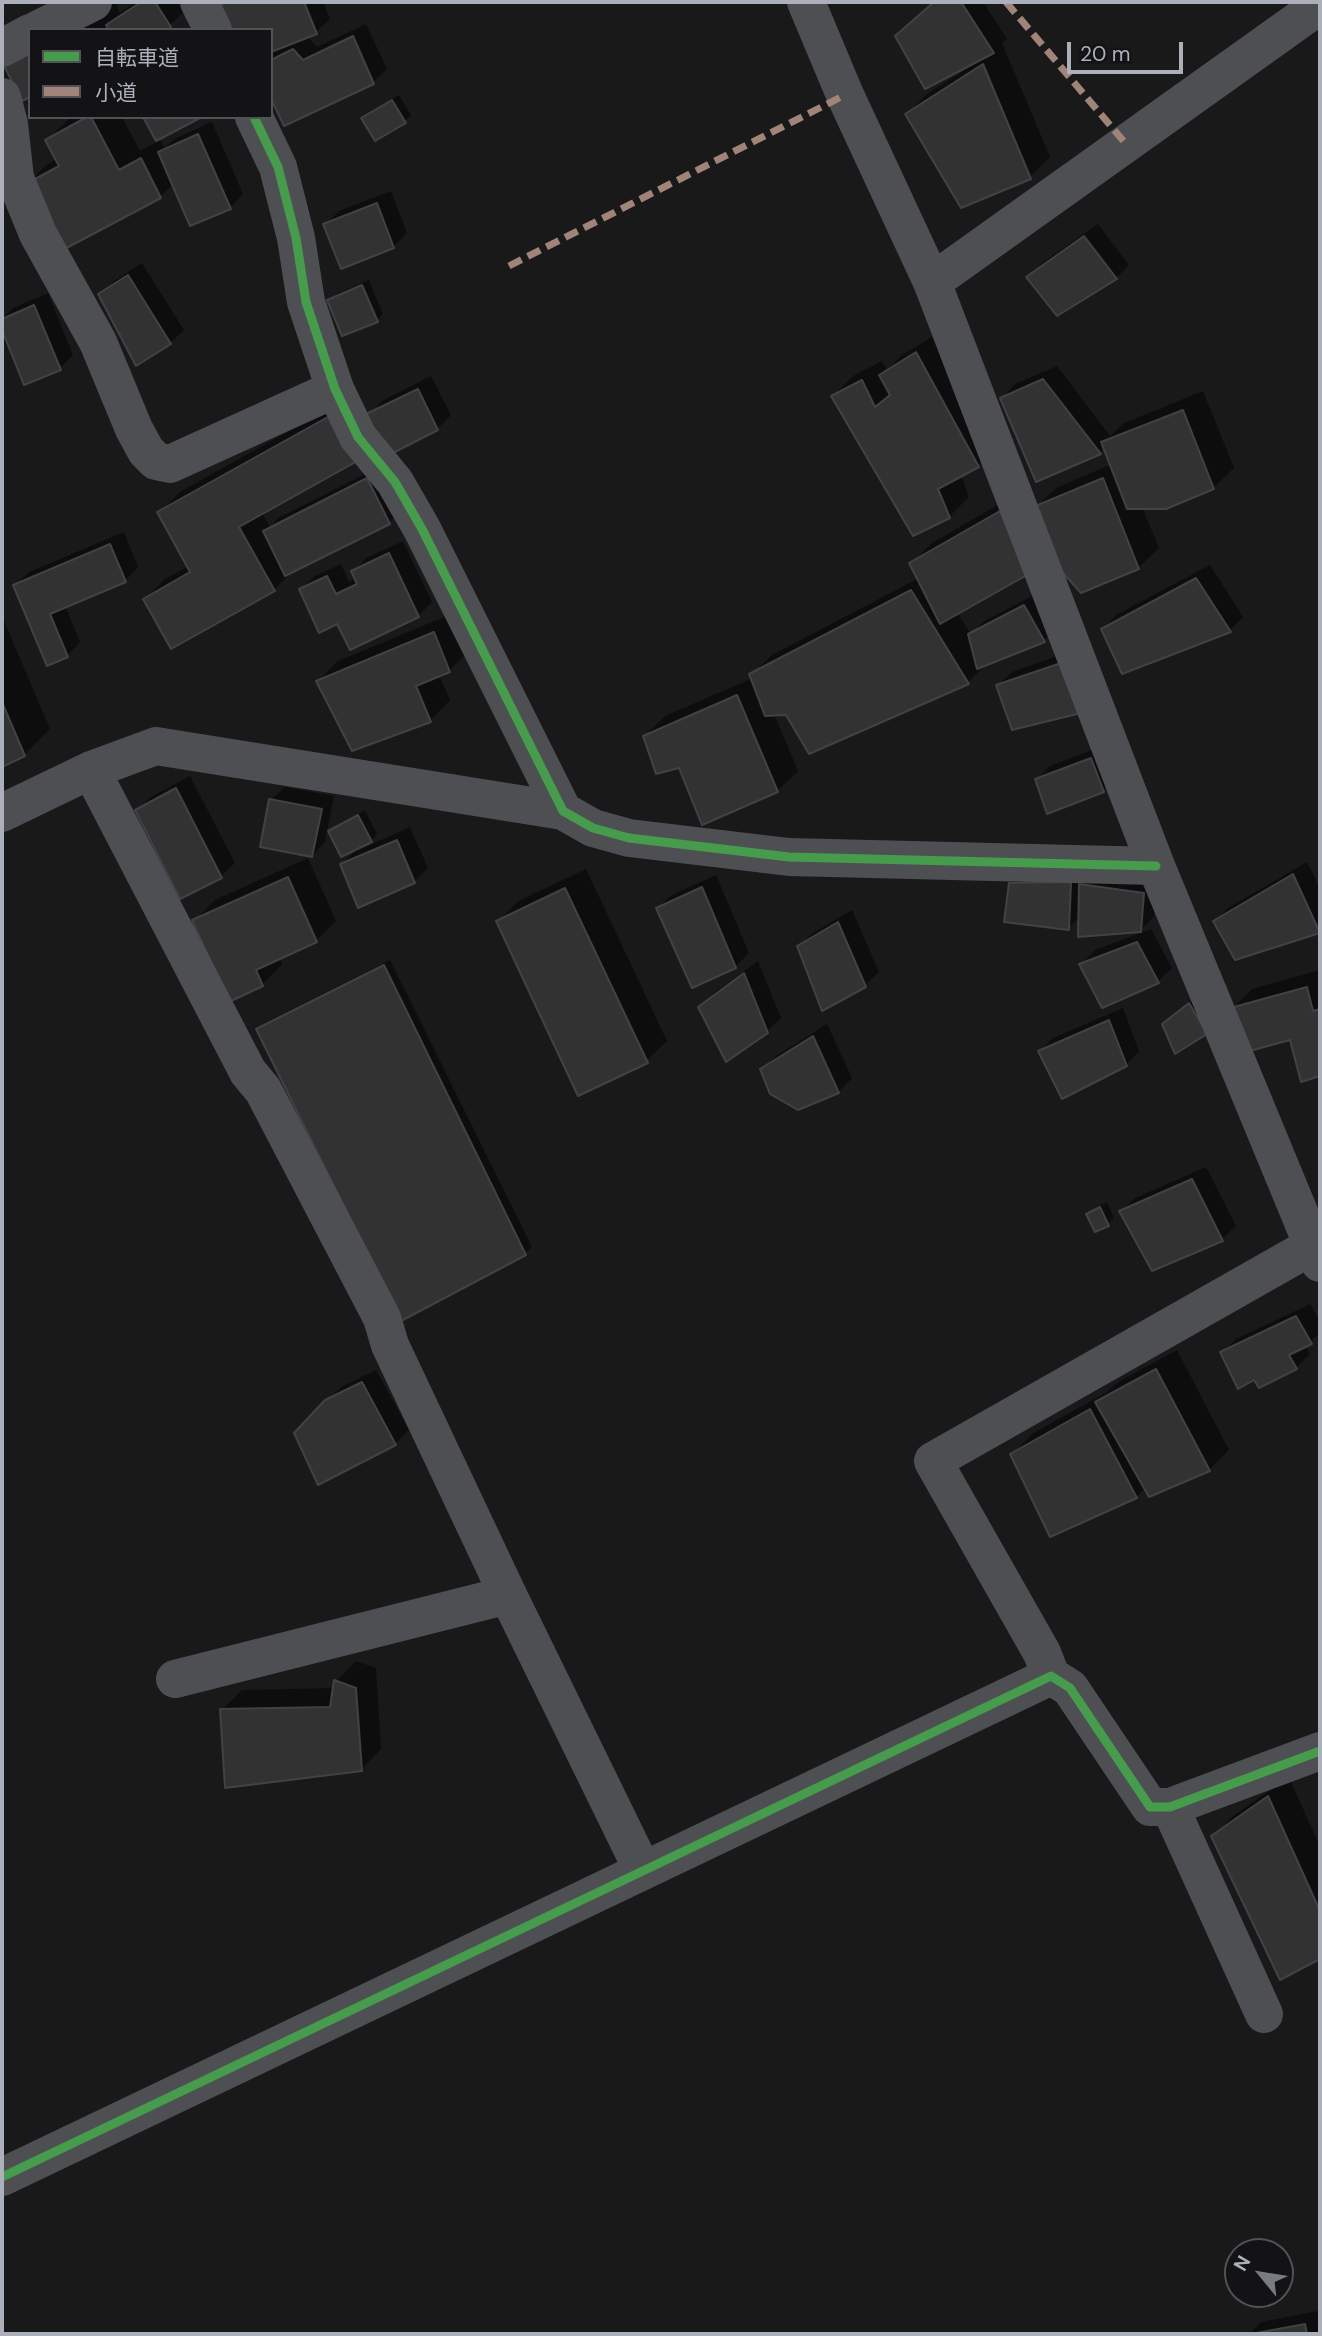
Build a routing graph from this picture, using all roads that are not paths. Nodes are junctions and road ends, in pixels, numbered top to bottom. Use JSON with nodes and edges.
{"nodes":[{"id":1,"x":93,"y":2,"type":"edge"},
{"id":2,"x":200,"y":2,"type":"edge"},
{"id":3,"x":806,"y":2,"type":"edge"},
{"id":4,"x":1320,"y":5,"type":"edge"},
{"id":5,"x":41,"y":28,"type":"edge"},
{"id":6,"x":212,"y":28,"type":"edge"},
{"id":7,"x":28,"y":34,"type":"edge"},
{"id":8,"x":2,"y":48,"type":"edge"},
{"id":9,"x":2,"y":97,"type":"edge"},
{"id":10,"x":255,"y":119,"type":"edge"},
{"id":11,"x":932,"y":282,"type":"junction"},
{"id":12,"x":335,"y":389,"type":"junction"},
{"id":13,"x":91,"y":770,"type":"junction"},
{"id":14,"x":563,"y":811,"type":"junction"},
{"id":15,"x":2,"y":813,"type":"edge"},
{"id":16,"x":1156,"y":866,"type":"junction"},
{"id":17,"x":1316,"y":1255,"type":"edge"},
{"id":18,"x":508,"y":1595,"type":"junction"},
{"id":19,"x":1051,"y":1676,"type":"junction"},
{"id":20,"x":174,"y":1679,"type":"dead end"},
{"id":21,"x":1320,"y":1751,"type":"edge"},
{"id":22,"x":1170,"y":1807,"type":"junction"},
{"id":23,"x":643,"y":1871,"type":"junction"},
{"id":24,"x":1264,"y":2014,"type":"dead end"},
{"id":25,"x":2,"y":2177,"type":"edge"}],
"edges":[{"from":1,"to":5,"type":"street"},
{"from":2,"to":6,"type":"street"},
{"from":3,"to":11,"type":"street"},
{"from":4,"to":11,"type":"street"},
{"from":7,"to":8,"type":"street"},
{"from":9,"to":12,"type":"street"},
{"from":10,"to":12,"type":"street"},
{"from":11,"to":16,"type":"street"},
{"from":12,"to":14,"type":"street"},
{"from":13,"to":14,"type":"street"},
{"from":13,"to":15,"type":"street"},
{"from":13,"to":18,"type":"street"},
{"from":14,"to":16,"type":"street"},
{"from":16,"to":17,"type":"street"},
{"from":17,"to":19,"type":"street"},
{"from":18,"to":20,"type":"street"},
{"from":18,"to":23,"type":"street"},
{"from":19,"to":22,"type":"street"},
{"from":19,"to":23,"type":"street"},
{"from":21,"to":22,"type":"street"},
{"from":22,"to":24,"type":"street"},
{"from":23,"to":25,"type":"street"}]}
